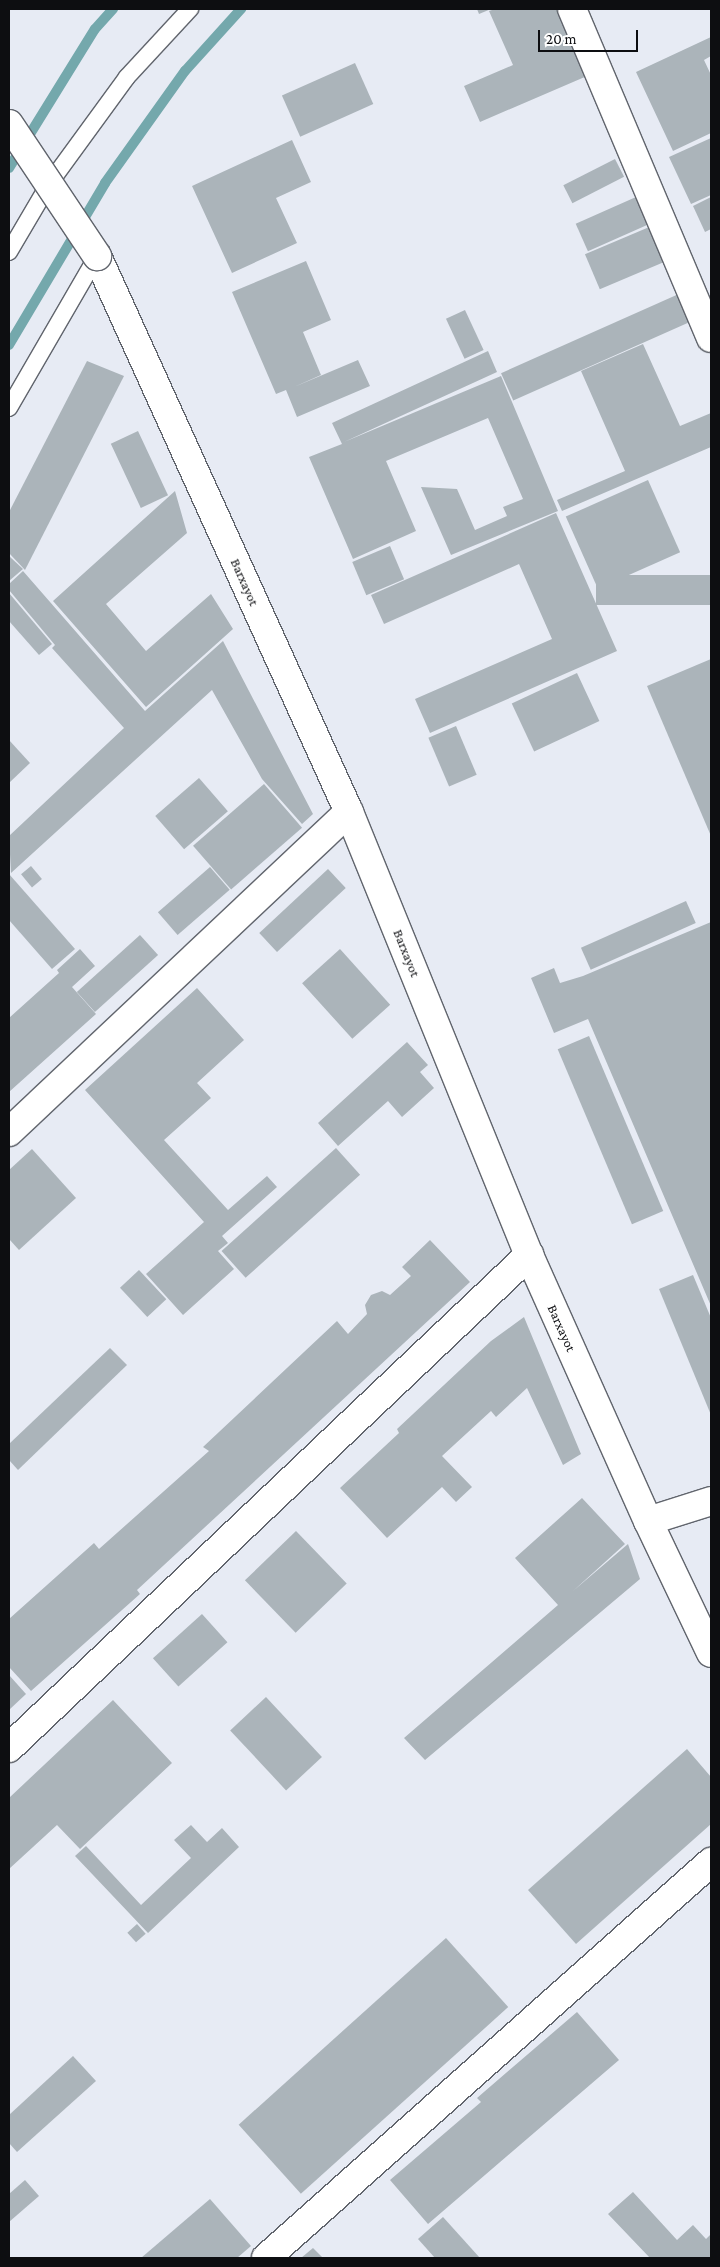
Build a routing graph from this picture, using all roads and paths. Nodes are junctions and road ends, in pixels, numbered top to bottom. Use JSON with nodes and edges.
{"nodes":[{"id":1,"x":190,"y":9,"type":"edge"},
{"id":2,"x":572,"y":9,"type":"edge"},
{"id":3,"x":9,"y":124,"type":"edge"},
{"id":4,"x":49,"y":184,"type":"junction"},
{"id":5,"x":9,"y":252,"type":"edge"},
{"id":6,"x":97,"y":256,"type":"junction"},
{"id":7,"x":711,"y":338,"type":"edge"},
{"id":8,"x":9,"y":408,"type":"edge"},
{"id":9,"x":349,"y":812,"type":"junction"},
{"id":10,"x":9,"y":1132,"type":"edge"},
{"id":11,"x":529,"y":1255,"type":"junction"},
{"id":12,"x":711,"y":1501,"type":"edge"},
{"id":13,"x":648,"y":1522,"type":"junction"},
{"id":14,"x":711,"y":1653,"type":"edge"},
{"id":15,"x":9,"y":1748,"type":"edge"},
{"id":16,"x":711,"y":1862,"type":"edge"},
{"id":17,"x":266,"y":2258,"type":"edge"}],
"edges":[{"from":1,"to":4,"type":"lane"},
{"from":2,"to":7,"type":"street"},
{"from":3,"to":4,"type":"street","name":"Barxayot","bridge":true},
{"from":4,"to":5,"type":"lane"},
{"from":4,"to":6,"type":"street","name":"Barxayot","bridge":true},
{"from":6,"to":8,"type":"lane"},
{"from":6,"to":9,"type":"street","name":"Barxayot"},
{"from":9,"to":10,"type":"street"},
{"from":9,"to":11,"type":"street","name":"Barxayot"},
{"from":11,"to":13,"type":"street","name":"Barxayot"},
{"from":11,"to":15,"type":"street"},
{"from":12,"to":13,"type":"street"},
{"from":13,"to":14,"type":"street","name":"Barxayot"},
{"from":16,"to":17,"type":"street"}]}
